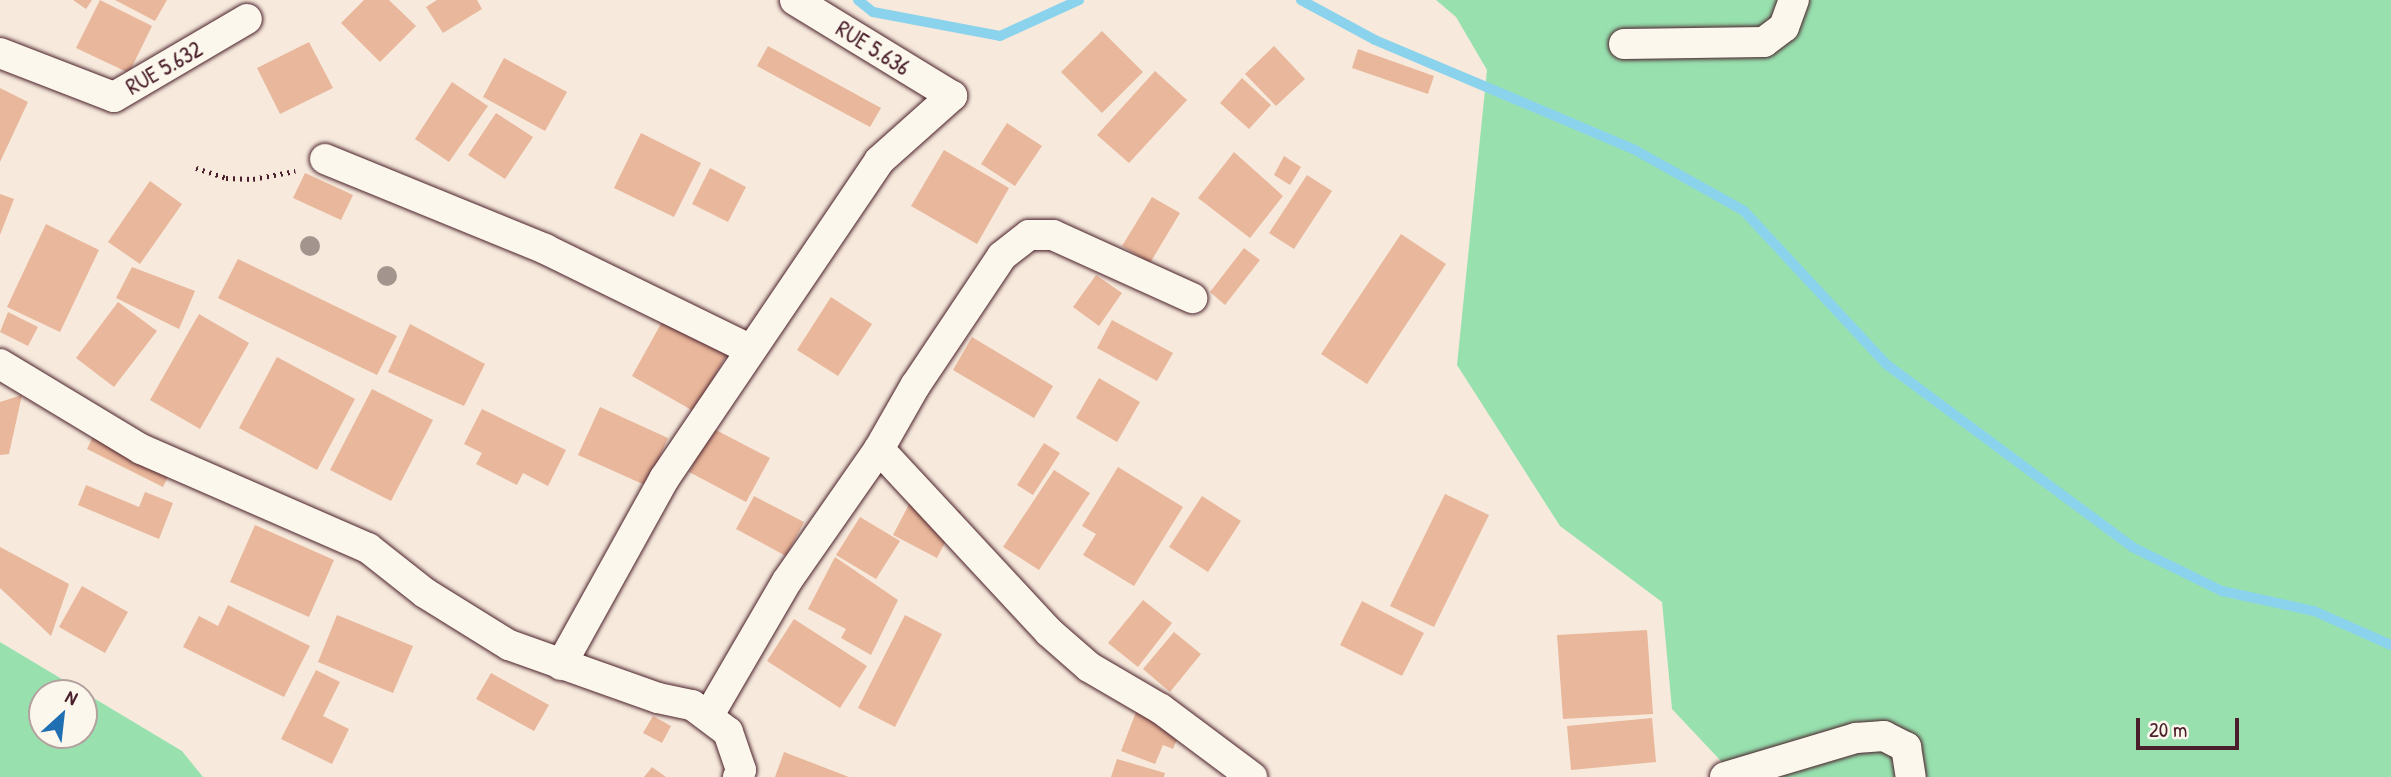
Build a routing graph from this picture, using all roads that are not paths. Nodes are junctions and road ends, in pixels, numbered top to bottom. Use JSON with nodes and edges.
{"nodes":[{"id":1,"x":795,"y":0,"type":"edge"},
{"id":2,"x":1794,"y":0,"type":"edge"},
{"id":3,"x":247,"y":19,"type":"dead end"},
{"id":4,"x":1624,"y":44,"type":"dead end"},
{"id":5,"x":0,"y":53,"type":"edge"},
{"id":6,"x":326,"y":159,"type":"road end"},
{"id":7,"x":1192,"y":298,"type":"dead end"},
{"id":8,"x":751,"y":350,"type":"junction"},
{"id":9,"x":0,"y":364,"type":"edge"},
{"id":10,"x":879,"y":449,"type":"junction"},
{"id":11,"x":561,"y":664,"type":"junction"},
{"id":12,"x":709,"y":715,"type":"junction"},
{"id":13,"x":738,"y":777,"type":"edge"},
{"id":14,"x":1252,"y":777,"type":"edge"},
{"id":15,"x":1726,"y":777,"type":"edge"},
{"id":16,"x":1910,"y":777,"type":"edge"}],
"edges":[{"from":1,"to":8,"type":"street","name":"RUE 5.636"},
{"from":2,"to":4,"type":"street"},
{"from":3,"to":5,"type":"street","name":"RUE 5.632"},
{"from":6,"to":8,"type":"street"},
{"from":7,"to":10,"type":"street"},
{"from":8,"to":11,"type":"street"},
{"from":9,"to":11,"type":"street"},
{"from":10,"to":12,"type":"street"},
{"from":10,"to":14,"type":"street"},
{"from":11,"to":12,"type":"street"},
{"from":12,"to":13,"type":"street"},
{"from":15,"to":16,"type":"street"}]}
